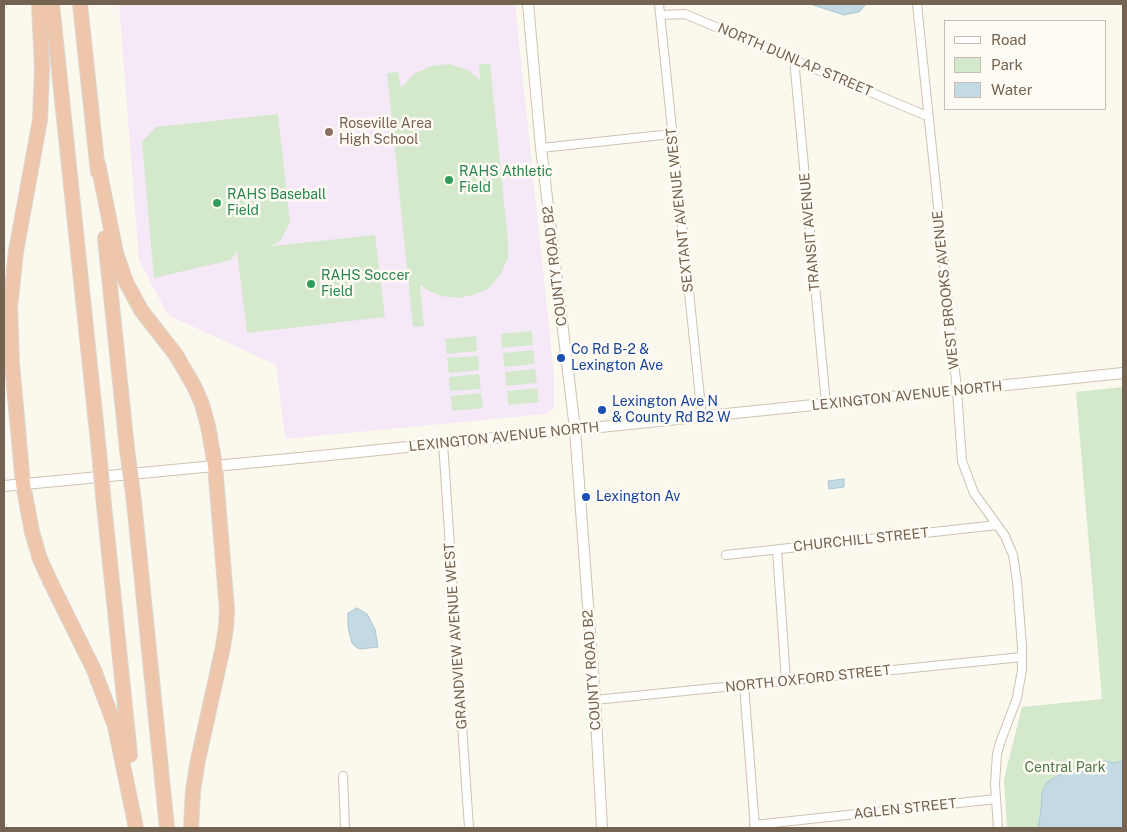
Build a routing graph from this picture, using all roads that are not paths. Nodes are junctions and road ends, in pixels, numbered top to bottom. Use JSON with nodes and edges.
{"nodes":[{"id":1,"x":39,"y":4,"type":"edge"},
{"id":2,"x":52,"y":4,"type":"edge"},
{"id":3,"x":80,"y":4,"type":"edge"},
{"id":4,"x":528,"y":4,"type":"edge"},
{"id":5,"x":659,"y":4,"type":"edge"},
{"id":6,"x":917,"y":4,"type":"edge"},
{"id":7,"x":661,"y":15,"type":"junction"},
{"id":8,"x":794,"y":60,"type":"junction"},
{"id":9,"x":927,"y":116,"type":"junction"},
{"id":10,"x":672,"y":134,"type":"junction"},
{"id":11,"x":541,"y":148,"type":"junction"},
{"id":12,"x":98,"y":164,"type":"junction"},
{"id":13,"x":1123,"y":373,"type":"edge"},
{"id":14,"x":957,"y":390,"type":"junction"},
{"id":15,"x":826,"y":404,"type":"junction"},
{"id":16,"x":702,"y":416,"type":"junction"},
{"id":17,"x":575,"y":428,"type":"junction"},
{"id":18,"x":443,"y":443,"type":"junction"},
{"id":19,"x":215,"y":465,"type":"junction"},
{"id":20,"x":23,"y":484,"type":"junction"},
{"id":21,"x":4,"y":486,"type":"edge"},
{"id":22,"x":997,"y":525,"type":"junction"},
{"id":23,"x":777,"y":550,"type":"junction"},
{"id":24,"x":726,"y":555,"type":"dead end"},
{"id":25,"x":1022,"y":657,"type":"junction"},
{"id":26,"x":786,"y":681,"type":"junction"},
{"id":27,"x":744,"y":685,"type":"junction"},
{"id":28,"x":595,"y":700,"type":"junction"},
{"id":29,"x":343,"y":776,"type":"dead end"},
{"id":30,"x":996,"y":799,"type":"junction"},
{"id":31,"x":754,"y":826,"type":"edge"},
{"id":32,"x":137,"y":828,"type":"edge"},
{"id":33,"x":167,"y":828,"type":"edge"},
{"id":34,"x":191,"y":828,"type":"edge"},
{"id":35,"x":345,"y":828,"type":"edge"},
{"id":36,"x":469,"y":828,"type":"edge"},
{"id":37,"x":602,"y":828,"type":"edge"},
{"id":38,"x":998,"y":828,"type":"edge"}],
"edges":[{"from":1,"to":20,"type":"highway"},
{"from":2,"to":32,"type":"highway","bridge":true},
{"from":3,"to":12,"type":"highway"},
{"from":4,"to":11,"type":"main road","name":"COUNTY ROAD B2"},
{"from":5,"to":7,"type":"street","name":"SEXTANT AVENUE WEST"},
{"from":6,"to":9,"type":"street","name":"WEST BROOKS AVENUE"},
{"from":7,"to":8,"type":"street","name":"NORTH DUNLAP STREET"},
{"from":7,"to":10,"type":"street","name":"SEXTANT AVENUE WEST"},
{"from":8,"to":9,"type":"street","name":"NORTH DUNLAP STREET"},
{"from":8,"to":15,"type":"street","name":"TRANSIT AVENUE"},
{"from":9,"to":14,"type":"street","name":"WEST BROOKS AVENUE"},
{"from":10,"to":11,"type":"street"},
{"from":10,"to":16,"type":"street","name":"SEXTANT AVENUE WEST"},
{"from":11,"to":17,"type":"main road","name":"COUNTY ROAD B2"},
{"from":12,"to":19,"type":"highway"},
{"from":12,"to":33,"type":"highway","bridge":true},
{"from":13,"to":14,"type":"main road","name":"LEXINGTON AVENUE NORTH"},
{"from":14,"to":15,"type":"main road","name":"LEXINGTON AVENUE NORTH"},
{"from":14,"to":22,"type":"street","name":"WEST BROOKS AVENUE"},
{"from":15,"to":16,"type":"main road","name":"LEXINGTON AVENUE NORTH"},
{"from":16,"to":17,"type":"main road","name":"LEXINGTON AVENUE NORTH"},
{"from":17,"to":18,"type":"main road","name":"LEXINGTON AVENUE NORTH"},
{"from":17,"to":28,"type":"main road","name":"COUNTY ROAD B2"},
{"from":18,"to":19,"type":"main road","name":"LEXINGTON AVENUE NORTH"},
{"from":18,"to":36,"type":"street","name":"GRANDVIEW AVENUE WEST"},
{"from":19,"to":20,"type":"main road","name":"LEXINGTON AVENUE NORTH"},
{"from":19,"to":34,"type":"highway"},
{"from":20,"to":21,"type":"main road","name":"LEXINGTON AVENUE NORTH"},
{"from":20,"to":32,"type":"highway"},
{"from":22,"to":23,"type":"street","name":"CHURCHILL STREET"},
{"from":22,"to":25,"type":"street","name":"WEST BROOKS AVENUE"},
{"from":23,"to":24,"type":"street","name":"CHURCHILL STREET"},
{"from":23,"to":26,"type":"street"},
{"from":25,"to":26,"type":"street","name":"NORTH OXFORD STREET"},
{"from":25,"to":30,"type":"street","name":"WEST BROOKS AVENUE"},
{"from":26,"to":27,"type":"street","name":"NORTH OXFORD STREET"},
{"from":27,"to":28,"type":"street","name":"NORTH OXFORD STREET"},
{"from":27,"to":31,"type":"street"},
{"from":28,"to":37,"type":"main road","name":"COUNTY ROAD B2"},
{"from":29,"to":35,"type":"street"},
{"from":30,"to":31,"type":"street","name":"AGLEN STREET"},
{"from":30,"to":38,"type":"street","name":"WEST BROOKS AVENUE"}]}
